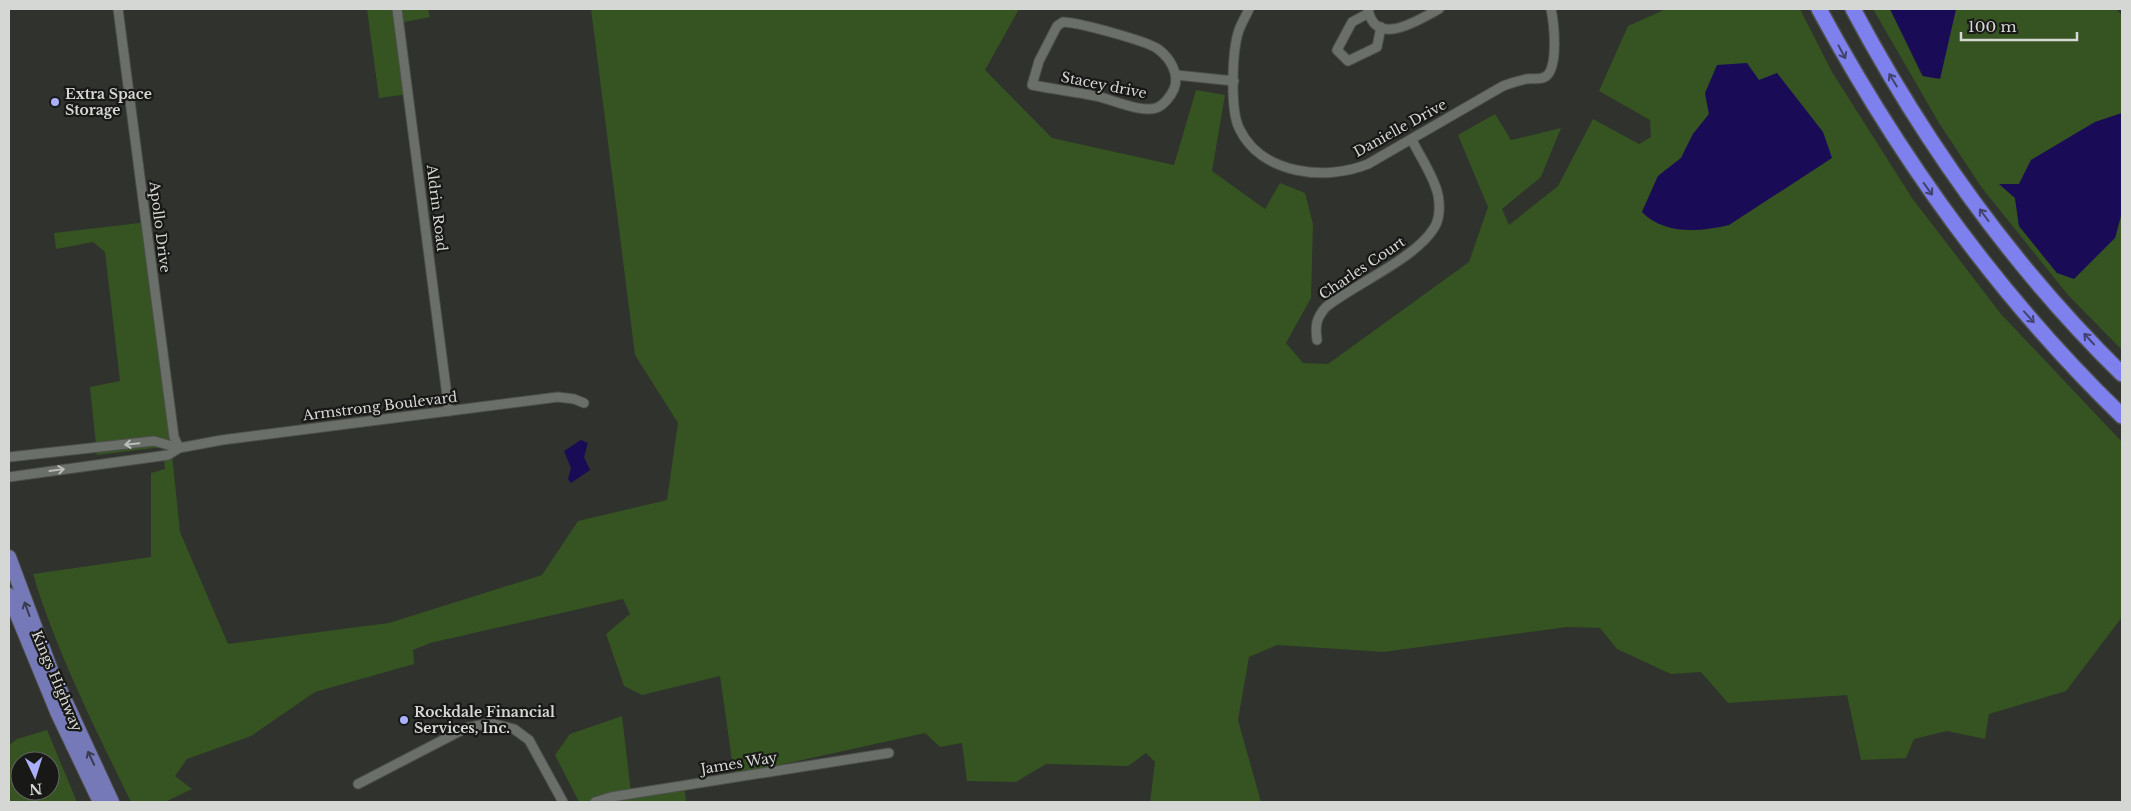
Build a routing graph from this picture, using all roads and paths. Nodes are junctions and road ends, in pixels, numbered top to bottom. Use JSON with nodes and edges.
{"nodes":[{"id":1,"x":118,"y":9,"type":"edge"},
{"id":2,"x":397,"y":9,"type":"edge"},
{"id":3,"x":1249,"y":9,"type":"edge"},
{"id":4,"x":1439,"y":9,"type":"edge"},
{"id":5,"x":1552,"y":9,"type":"edge"},
{"id":6,"x":1819,"y":9,"type":"edge"},
{"id":7,"x":1852,"y":9,"type":"edge"},
{"id":8,"x":1368,"y":11,"type":"edge"},
{"id":9,"x":1382,"y":27,"type":"junction"},
{"id":10,"x":1176,"y":74,"type":"junction"},
{"id":11,"x":1234,"y":81,"type":"junction"},
{"id":12,"x":1412,"y":140,"type":"junction"},
{"id":13,"x":1317,"y":340,"type":"dead end"},
{"id":14,"x":2122,"y":374,"type":"edge"},
{"id":15,"x":584,"y":403,"type":"dead end"},
{"id":16,"x":449,"y":411,"type":"junction"},
{"id":17,"x":2122,"y":416,"type":"edge"},
{"id":18,"x":180,"y":448,"type":"junction"},
{"id":19,"x":9,"y":458,"type":"edge"},
{"id":20,"x":9,"y":477,"type":"edge"},
{"id":21,"x":9,"y":557,"type":"edge"},
{"id":22,"x":9,"y":595,"type":"edge"},
{"id":23,"x":889,"y":753,"type":"dead end"},
{"id":24,"x":358,"y":784,"type":"dead end"},
{"id":25,"x":100,"y":802,"type":"edge"},
{"id":26,"x":112,"y":802,"type":"edge"},
{"id":27,"x":563,"y":802,"type":"edge"},
{"id":28,"x":595,"y":802,"type":"edge"}],
"edges":[{"from":1,"to":18,"type":"street","name":"Apollo Drive"},
{"from":2,"to":16,"type":"street","name":"Aldrin Road"},
{"from":3,"to":11,"type":"street","name":"Danielle Drive"},
{"from":4,"to":9,"type":"street"},
{"from":5,"to":12,"type":"street","name":"Danielle Drive"},
{"from":6,"to":17,"type":"highway","one_way":true},
{"from":14,"to":7,"type":"highway","one_way":true},
{"from":8,"to":9,"type":"street"},
{"from":8,"to":9,"type":"street"},
{"from":10,"to":10,"type":"street","name":"Stacey drive"},
{"from":10,"to":11,"type":"street"},
{"from":11,"to":12,"type":"street","name":"Danielle Drive"},
{"from":12,"to":13,"type":"street","name":"Charles Court"},
{"from":15,"to":16,"type":"street","name":"Armstrong Boulevard"},
{"from":16,"to":18,"type":"street","name":"Armstrong Boulevard"},
{"from":18,"to":19,"type":"street","name":"Armstrong Boulevard","one_way":true},
{"from":20,"to":18,"type":"street","name":"Armstrong Boulevard","one_way":true},
{"from":26,"to":21,"type":"main road","name":"Kings Highway","one_way":true},
{"from":22,"to":25,"type":"main road","name":"Kings Highway"},
{"from":23,"to":28,"type":"street","name":"James Way"},
{"from":24,"to":27,"type":"street"}]}
